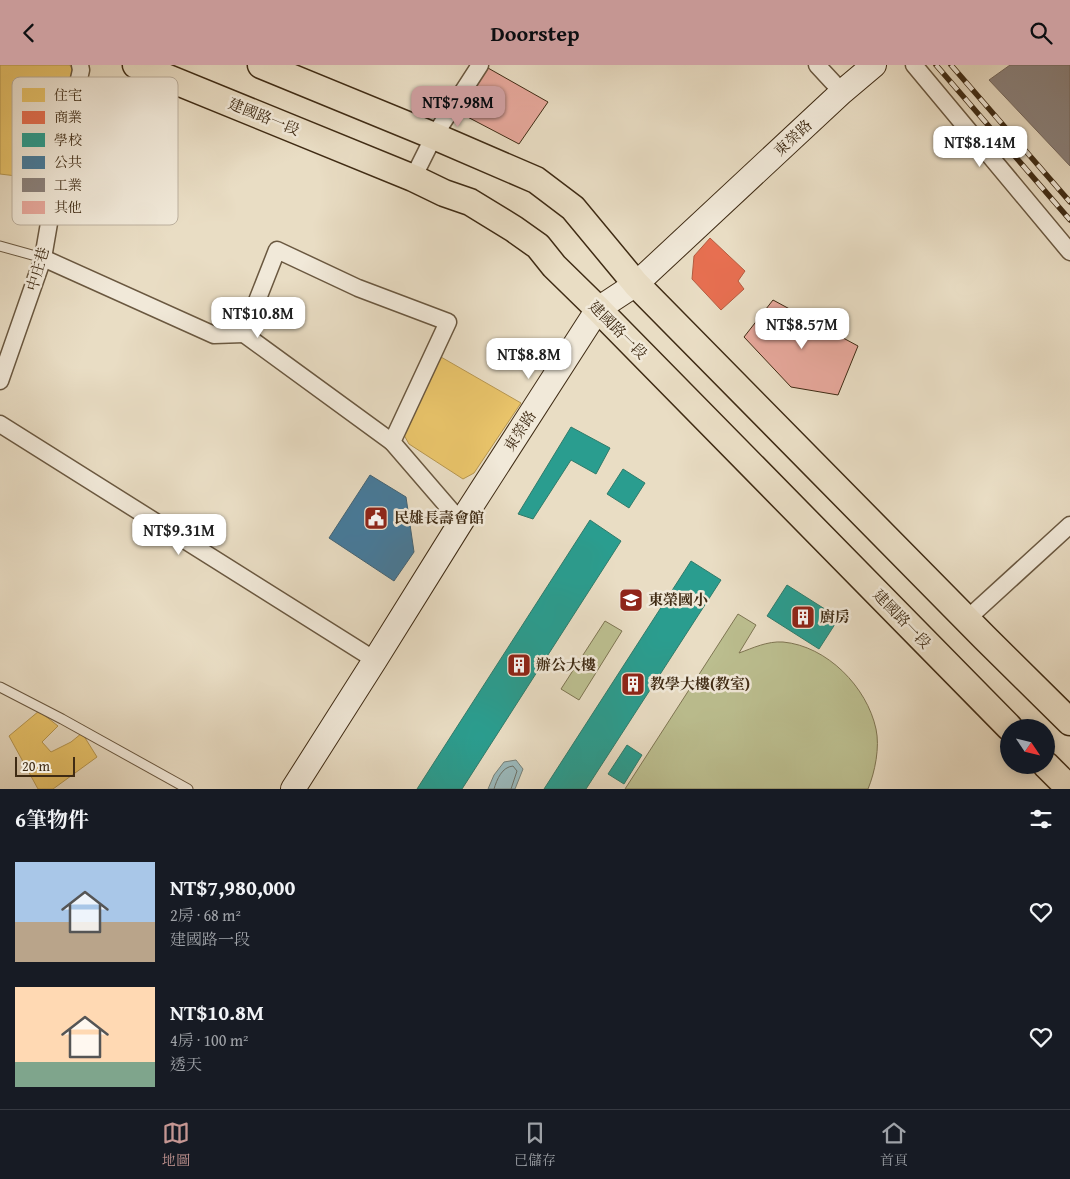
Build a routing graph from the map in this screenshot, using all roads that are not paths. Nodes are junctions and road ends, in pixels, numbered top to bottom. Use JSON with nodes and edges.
{"nodes":[{"id":1,"x":136,"y":65,"type":"edge"},
{"id":2,"x":261,"y":65,"type":"edge"},
{"id":3,"x":480,"y":65,"type":"edge"},
{"id":4,"x":817,"y":65,"type":"edge"},
{"id":5,"x":874,"y":65,"type":"edge"},
{"id":6,"x":914,"y":65,"type":"edge"},
{"id":7,"x":165,"y":77,"type":"edge"},
{"id":8,"x":178,"y":82,"type":"edge"},
{"id":9,"x":842,"y":92,"type":"junction"},
{"id":10,"x":434,"y":136,"type":"junction"},
{"id":11,"x":413,"y":178,"type":"junction"},
{"id":12,"x":49,"y":225,"type":"edge"},
{"id":13,"x":0,"y":246,"type":"edge"},
{"id":14,"x":1070,"y":252,"type":"edge"},
{"id":15,"x":43,"y":258,"type":"junction"},
{"id":16,"x":636,"y":284,"type":"junction"},
{"id":17,"x":598,"y":309,"type":"junction"},
{"id":18,"x":244,"y":334,"type":"junction"},
{"id":19,"x":0,"y":381,"type":"edge"},
{"id":20,"x":0,"y":424,"type":"edge"},
{"id":21,"x":392,"y":442,"type":"junction"},
{"id":22,"x":461,"y":522,"type":"junction"},
{"id":23,"x":1070,"y":525,"type":"edge"},
{"id":24,"x":967,"y":619,"type":"junction"},
{"id":25,"x":375,"y":661,"type":"junction"},
{"id":26,"x":0,"y":687,"type":"edge"},
{"id":27,"x":1001,"y":719,"type":"edge"},
{"id":28,"x":1070,"y":722,"type":"edge"},
{"id":29,"x":1055,"y":774,"type":"edge"},
{"id":30,"x":188,"y":789,"type":"edge"},
{"id":31,"x":293,"y":789,"type":"edge"},
{"id":32,"x":1070,"y":789,"type":"edge"}],
"edges":[{"from":1,"to":7,"type":"main road","name":"建國路一段"},
{"from":2,"to":10,"type":"main road"},
{"from":3,"to":10,"type":"street"},
{"from":4,"to":9,"type":"street"},
{"from":5,"to":9,"type":"street","name":"東榮路"},
{"from":6,"to":14,"type":"street"},
{"from":8,"to":11,"type":"main road","name":"建國路一段"},
{"from":9,"to":16,"type":"street","name":"東榮路"},
{"from":10,"to":11,"type":"street"},
{"from":10,"to":16,"type":"main road"},
{"from":11,"to":17,"type":"main road","name":"建國路一段"},
{"from":12,"to":15,"type":"street","name":"中庄巷"},
{"from":13,"to":15,"type":"lane"},
{"from":15,"to":18,"type":"street"},
{"from":15,"to":19,"type":"street","name":"中庄巷"},
{"from":16,"to":17,"type":"street","name":"東榮路"},
{"from":16,"to":24,"type":"main road"},
{"from":17,"to":22,"type":"street","name":"東榮路"},
{"from":17,"to":27,"type":"main road","name":"建國路一段"},
{"from":18,"to":21,"type":"street"},
{"from":18,"to":21,"type":"street"},
{"from":20,"to":25,"type":"street"},
{"from":21,"to":22,"type":"street"},
{"from":22,"to":25,"type":"street","name":"東榮路"},
{"from":23,"to":24,"type":"street"},
{"from":24,"to":28,"type":"main road"},
{"from":25,"to":31,"type":"street","name":"東榮路"},
{"from":26,"to":30,"type":"lane"},
{"from":29,"to":32,"type":"main road"}]}
